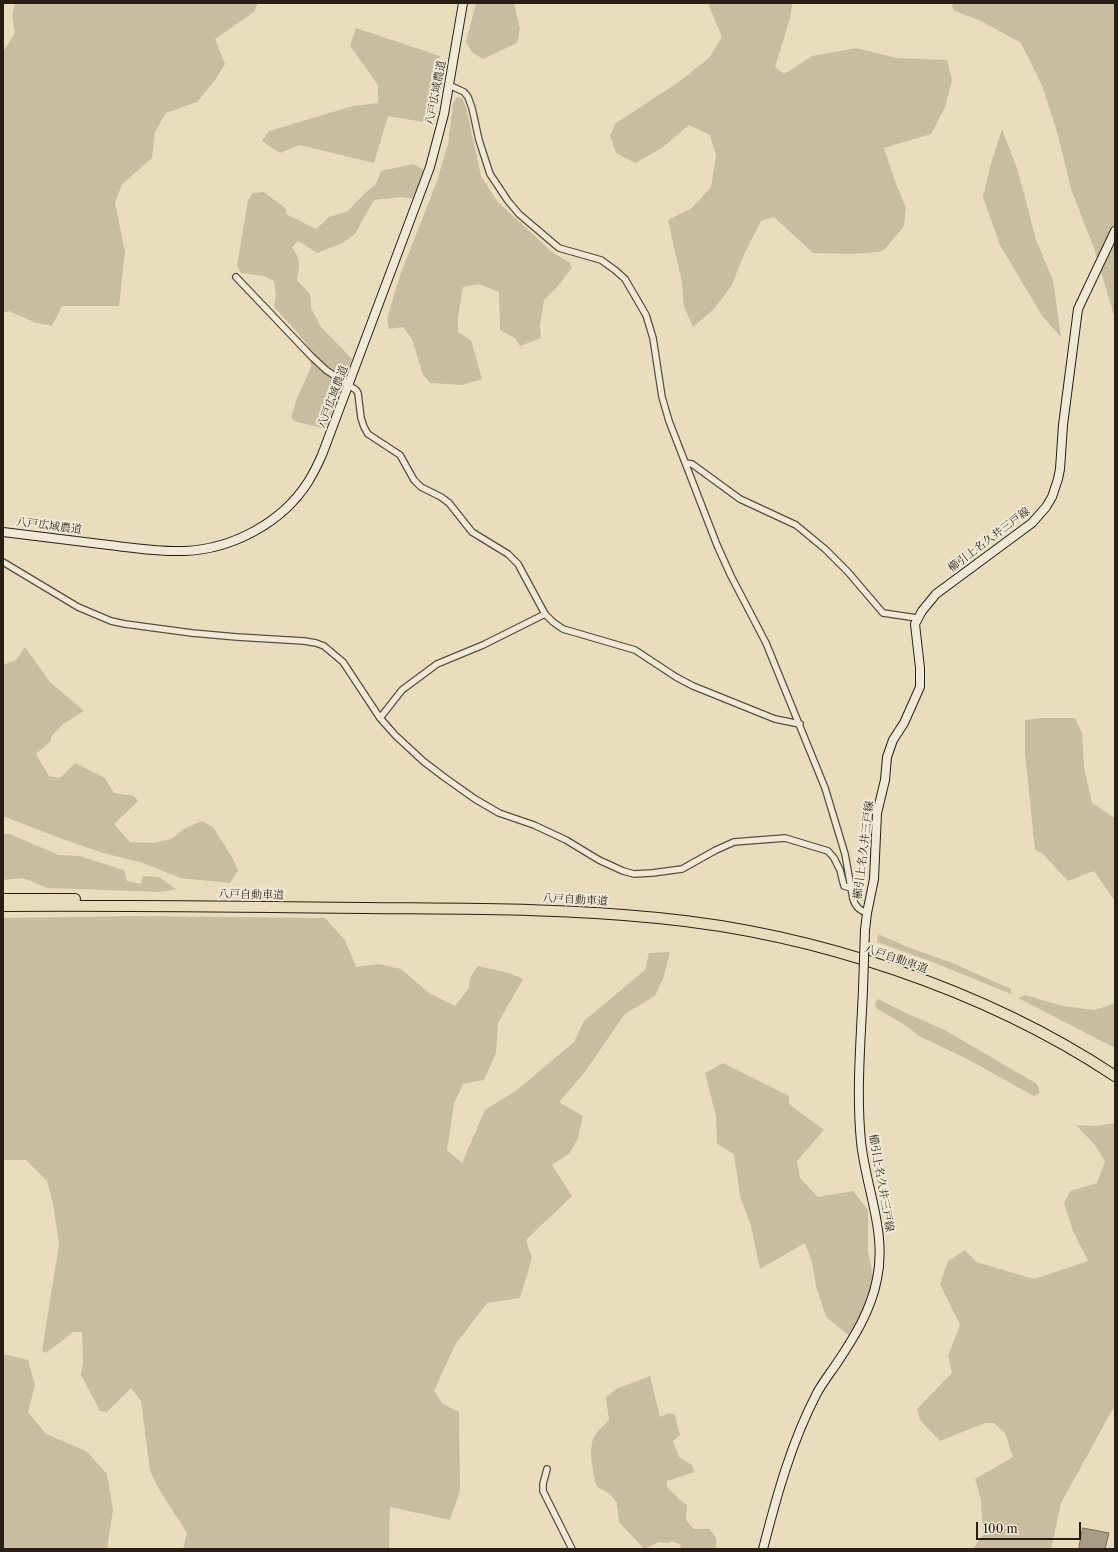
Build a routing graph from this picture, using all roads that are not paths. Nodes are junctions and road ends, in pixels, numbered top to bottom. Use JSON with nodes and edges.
{"nodes":[{"id":1,"x":463,"y":3,"type":"edge"},
{"id":2,"x":449,"y":85,"type":"junction"},
{"id":3,"x":1115,"y":231,"type":"edge"},
{"id":4,"x":236,"y":277,"type":"dead end"},
{"id":5,"x":349,"y":385,"type":"junction"},
{"id":6,"x":686,"y":463,"type":"junction"},
{"id":7,"x":3,"y":532,"type":"edge"},
{"id":8,"x":3,"y":562,"type":"edge"},
{"id":9,"x":545,"y":614,"type":"junction"},
{"id":10,"x":917,"y":618,"type":"junction"},
{"id":11,"x":380,"y":718,"type":"junction"},
{"id":12,"x":800,"y":724,"type":"junction"},
{"id":13,"x":851,"y":888,"type":"junction"},
{"id":14,"x":3,"y":899,"type":"edge"},
{"id":15,"x":3,"y":906,"type":"edge"},
{"id":16,"x":867,"y":913,"type":"junction"},
{"id":17,"x":1115,"y":1069,"type":"edge"},
{"id":18,"x":1115,"y":1076,"type":"edge"},
{"id":19,"x":547,"y":1469,"type":"dead end"},
{"id":20,"x":572,"y":1549,"type":"edge"},
{"id":21,"x":763,"y":1549,"type":"edge"}],
"edges":[{"from":1,"to":2,"type":"main road","name":"八戸広域農道"},
{"from":2,"to":5,"type":"main road","name":"八戸広域農道"},
{"from":2,"to":6,"type":"street"},
{"from":3,"to":10,"type":"main road","name":"櫛引上名久井三戸線"},
{"from":4,"to":5,"type":"street"},
{"from":5,"to":7,"type":"main road","name":"八戸広域農道"},
{"from":5,"to":9,"type":"street"},
{"from":6,"to":10,"type":"street"},
{"from":6,"to":12,"type":"street"},
{"from":8,"to":11,"type":"street"},
{"from":9,"to":11,"type":"street"},
{"from":9,"to":12,"type":"street"},
{"from":10,"to":16,"type":"main road","name":"櫛引上名久井三戸線"},
{"from":11,"to":13,"type":"street"},
{"from":12,"to":13,"type":"street"},
{"from":13,"to":16,"type":"street"},
{"from":14,"to":17,"type":"highway","name":"八戸自動車道"},
{"from":15,"to":18,"type":"highway","name":"八戸自動車道"},
{"from":16,"to":21,"type":"main road","name":"櫛引上名久井三戸線","bridge":true},
{"from":19,"to":20,"type":"street"}]}
